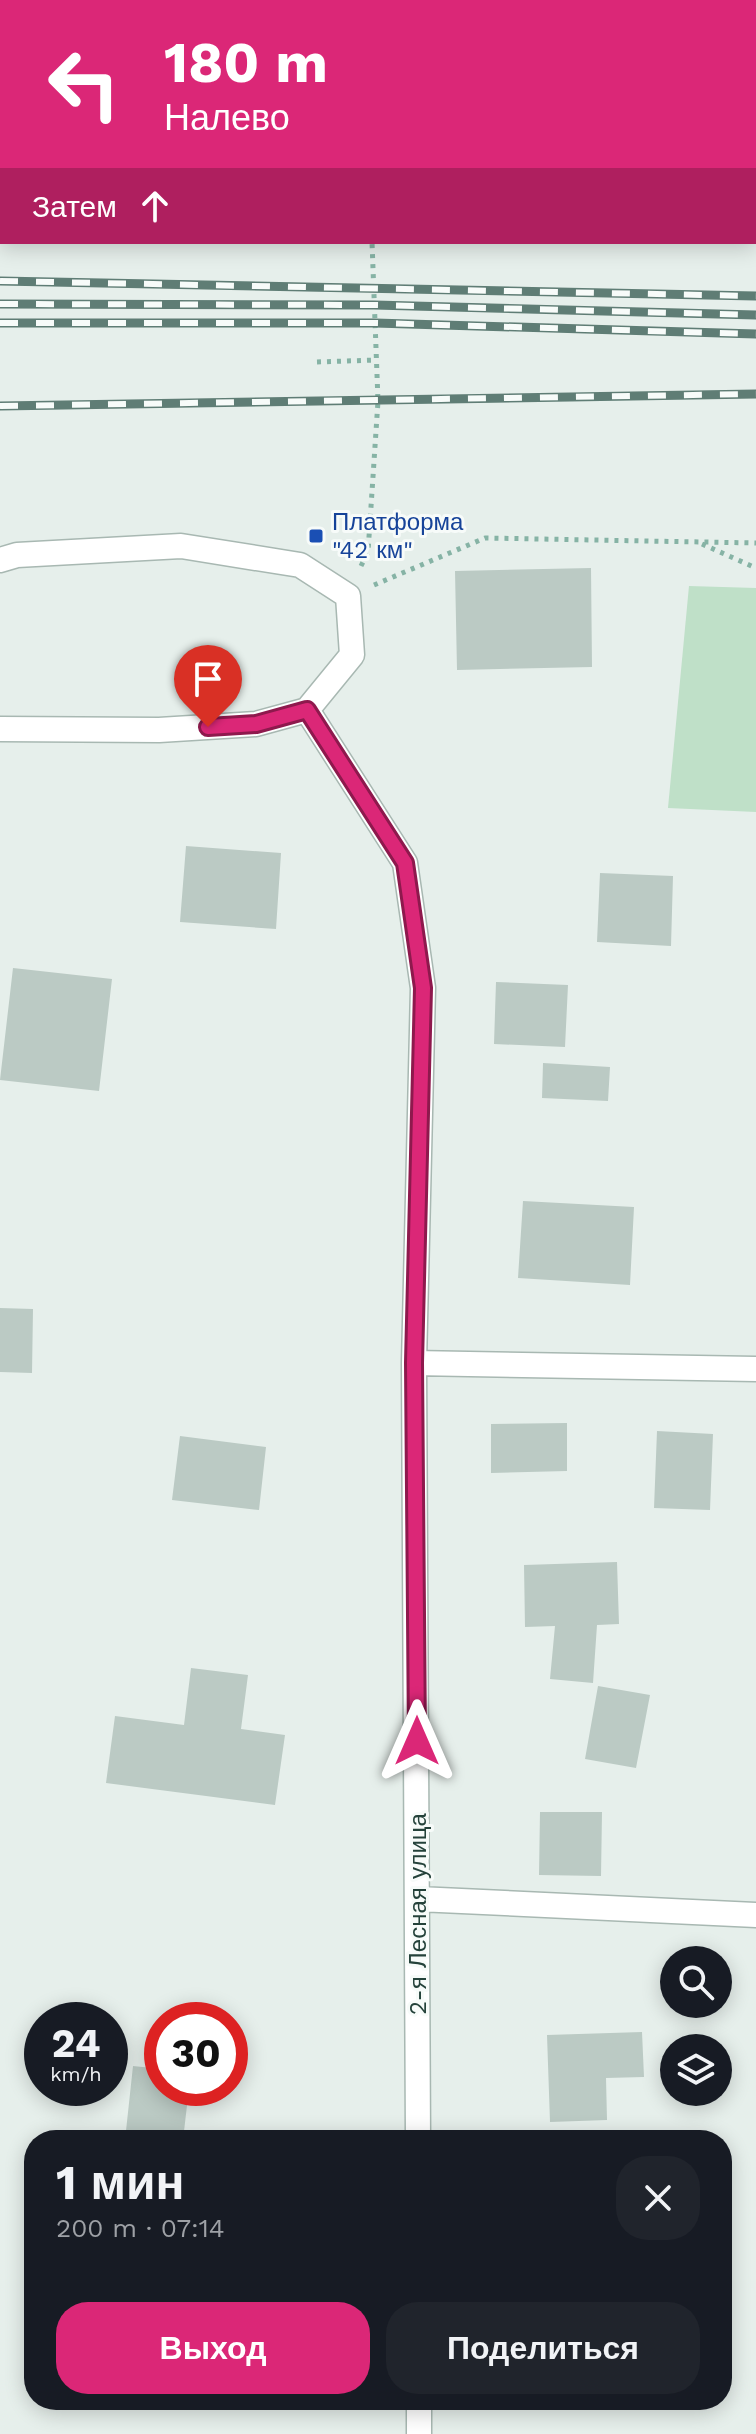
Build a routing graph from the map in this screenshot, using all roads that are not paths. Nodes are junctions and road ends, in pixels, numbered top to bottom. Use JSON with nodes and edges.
{"nodes":[{"id":1,"x":0,"y":560,"type":"edge"},
{"id":2,"x":307,"y":710,"type":"junction"},
{"id":3,"x":0,"y":729,"type":"edge"},
{"id":4,"x":414,"y":1363,"type":"junction"},
{"id":5,"x":756,"y":1369,"type":"edge"},
{"id":6,"x":418,"y":1899,"type":"junction"},
{"id":7,"x":756,"y":1915,"type":"edge"},
{"id":8,"x":418,"y":2130,"type":"edge"},
{"id":9,"x":419,"y":2410,"type":"edge"},
{"id":10,"x":419,"y":2434,"type":"edge"}],
"edges":[{"from":1,"to":2,"type":"street"},
{"from":2,"to":3,"type":"street"},
{"from":2,"to":4,"type":"street","name":"2-я Лесная улица"},
{"from":4,"to":5,"type":"street"},
{"from":4,"to":6,"type":"street","name":"2-я Лесная улица"},
{"from":6,"to":7,"type":"street"},
{"from":6,"to":8,"type":"street","name":"2-я Лесная улица"},
{"from":9,"to":10,"type":"street"}]}
